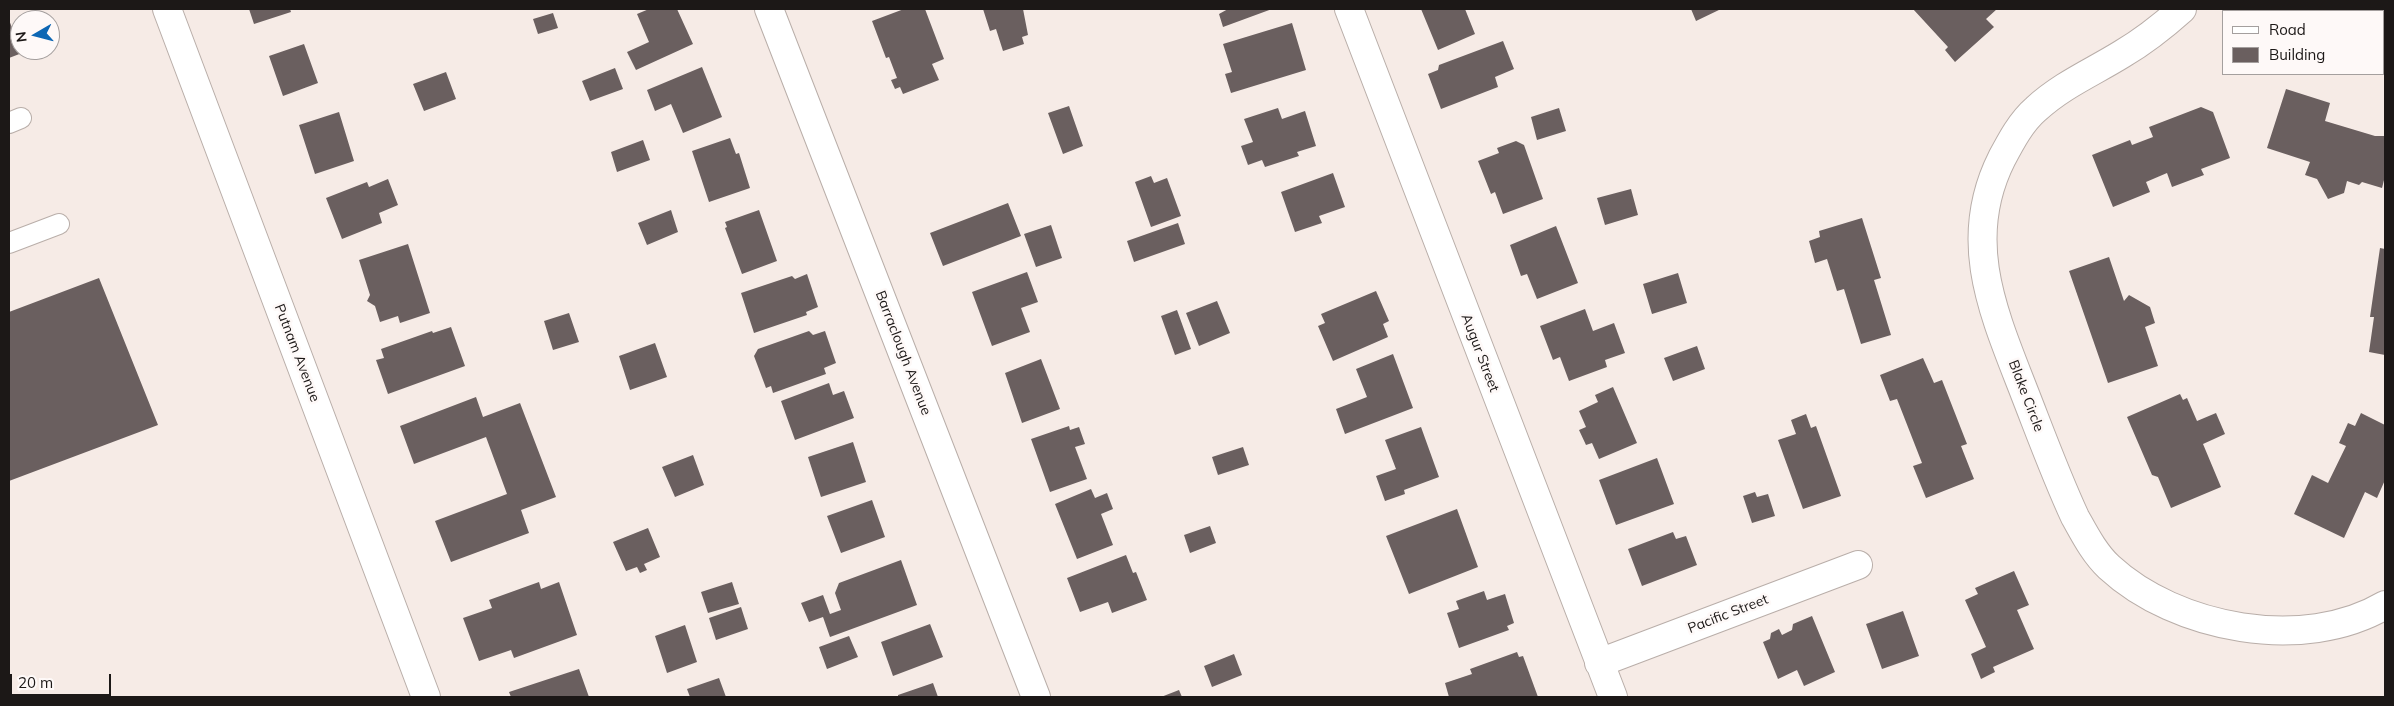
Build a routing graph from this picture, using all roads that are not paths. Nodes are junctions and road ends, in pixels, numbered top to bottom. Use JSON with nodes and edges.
{"nodes":[{"id":1,"x":167,"y":9,"type":"edge"},
{"id":2,"x":769,"y":9,"type":"edge"},
{"id":3,"x":1349,"y":9,"type":"edge"},
{"id":4,"x":2182,"y":9,"type":"edge"},
{"id":5,"x":59,"y":224,"type":"dead end"},
{"id":6,"x":9,"y":243,"type":"edge"},
{"id":7,"x":1858,"y":565,"type":"dead end"},
{"id":8,"x":2385,"y":605,"type":"edge"},
{"id":9,"x":1599,"y":663,"type":"junction"},
{"id":10,"x":426,"y":697,"type":"edge"},
{"id":11,"x":1036,"y":697,"type":"edge"},
{"id":12,"x":1613,"y":697,"type":"edge"}],
"edges":[{"from":1,"to":10,"type":"street","name":"Putnam Avenue"},
{"from":2,"to":11,"type":"street","name":"Barraclough Avenue"},
{"from":3,"to":9,"type":"street","name":"Augur Street"},
{"from":4,"to":8,"type":"street","name":"Blake Circle"},
{"from":5,"to":6,"type":"lane"},
{"from":7,"to":9,"type":"street","name":"Pacific Street"},
{"from":9,"to":12,"type":"street","name":"Augur Street"}]}
